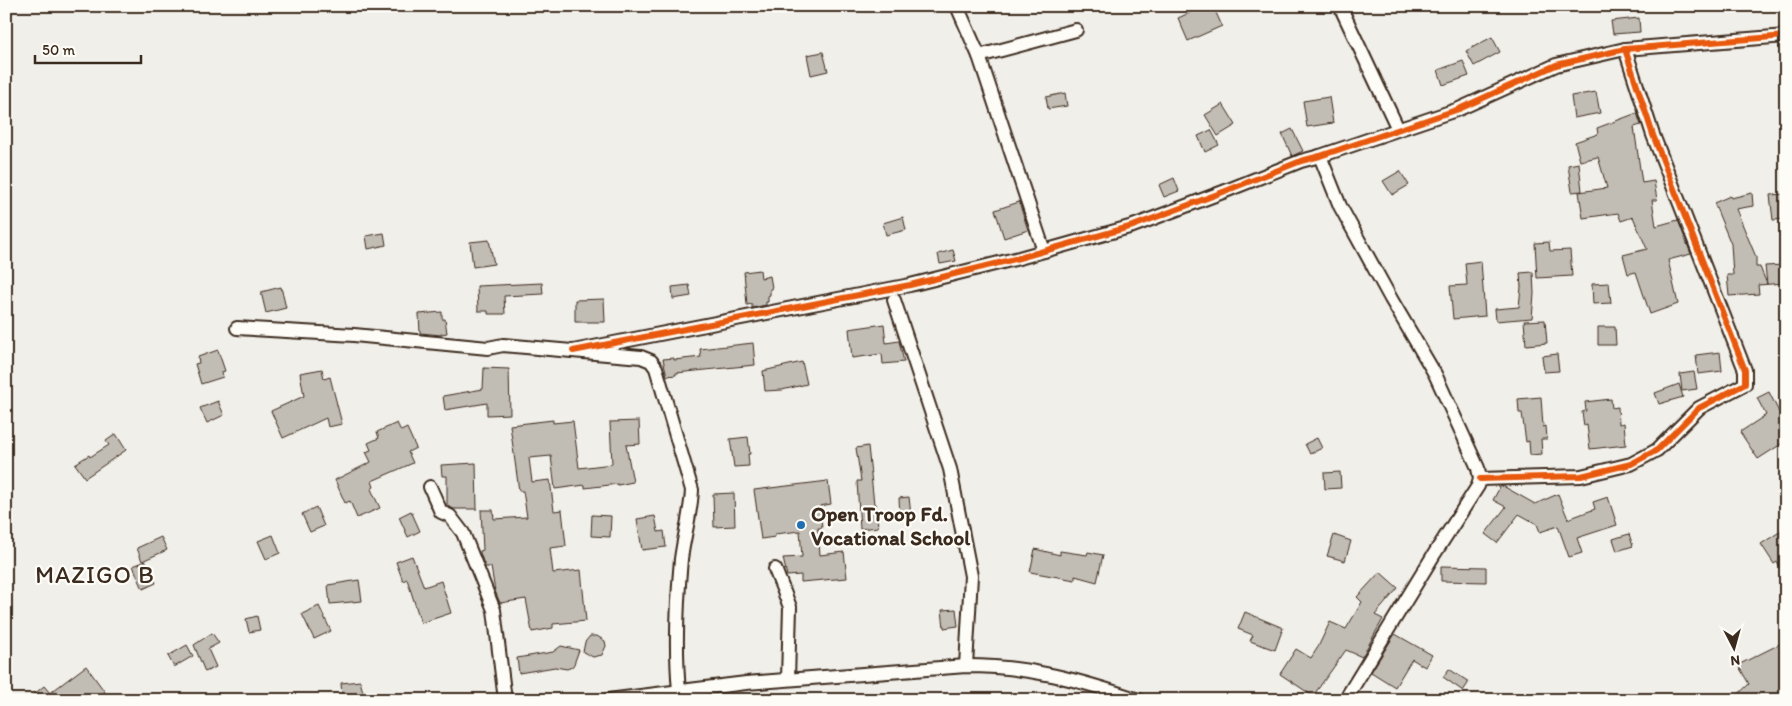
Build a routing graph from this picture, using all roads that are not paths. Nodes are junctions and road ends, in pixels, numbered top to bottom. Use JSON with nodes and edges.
{"nodes":[{"id":1,"x":957,"y":6,"type":"edge"},
{"id":2,"x":1340,"y":6,"type":"edge"},
{"id":3,"x":1076,"y":30,"type":"dead end"},
{"id":4,"x":1786,"y":36,"type":"edge"},
{"id":5,"x":1625,"y":49,"type":"junction"},
{"id":6,"x":979,"y":56,"type":"junction"},
{"id":7,"x":1398,"y":130,"type":"junction"},
{"id":8,"x":1320,"y":156,"type":"junction"},
{"id":9,"x":1044,"y":251,"type":"junction"},
{"id":10,"x":894,"y":300,"type":"dead end"},
{"id":11,"x":237,"y":328,"type":"dead end"},
{"id":12,"x":573,"y":351,"type":"junction"},
{"id":13,"x":1480,"y":479,"type":"junction"},
{"id":14,"x":430,"y":487,"type":"dead end"},
{"id":15,"x":775,"y":569,"type":"dead end"},
{"id":16,"x":966,"y":666,"type":"junction"},
{"id":17,"x":788,"y":679,"type":"junction"},
{"id":18,"x":678,"y":691,"type":"junction"},
{"id":19,"x":505,"y":700,"type":"edge"},
{"id":20,"x":608,"y":700,"type":"edge"},
{"id":21,"x":1139,"y":700,"type":"edge"},
{"id":22,"x":1345,"y":700,"type":"edge"}],
"edges":[{"from":1,"to":6,"type":"street"},
{"from":2,"to":7,"type":"street"},
{"from":3,"to":6,"type":"street"},
{"from":4,"to":5,"type":"street"},
{"from":5,"to":7,"type":"street"},
{"from":5,"to":13,"type":"street"},
{"from":6,"to":9,"type":"street"},
{"from":7,"to":8,"type":"street"},
{"from":8,"to":9,"type":"street"},
{"from":8,"to":13,"type":"street"},
{"from":9,"to":12,"type":"street"},
{"from":10,"to":16,"type":"street"},
{"from":11,"to":12,"type":"street"},
{"from":12,"to":18,"type":"street"},
{"from":13,"to":22,"type":"street"},
{"from":14,"to":19,"type":"street"},
{"from":15,"to":17,"type":"street"},
{"from":16,"to":17,"type":"street"},
{"from":16,"to":21,"type":"street"},
{"from":17,"to":18,"type":"street"},
{"from":18,"to":20,"type":"street"}]}
